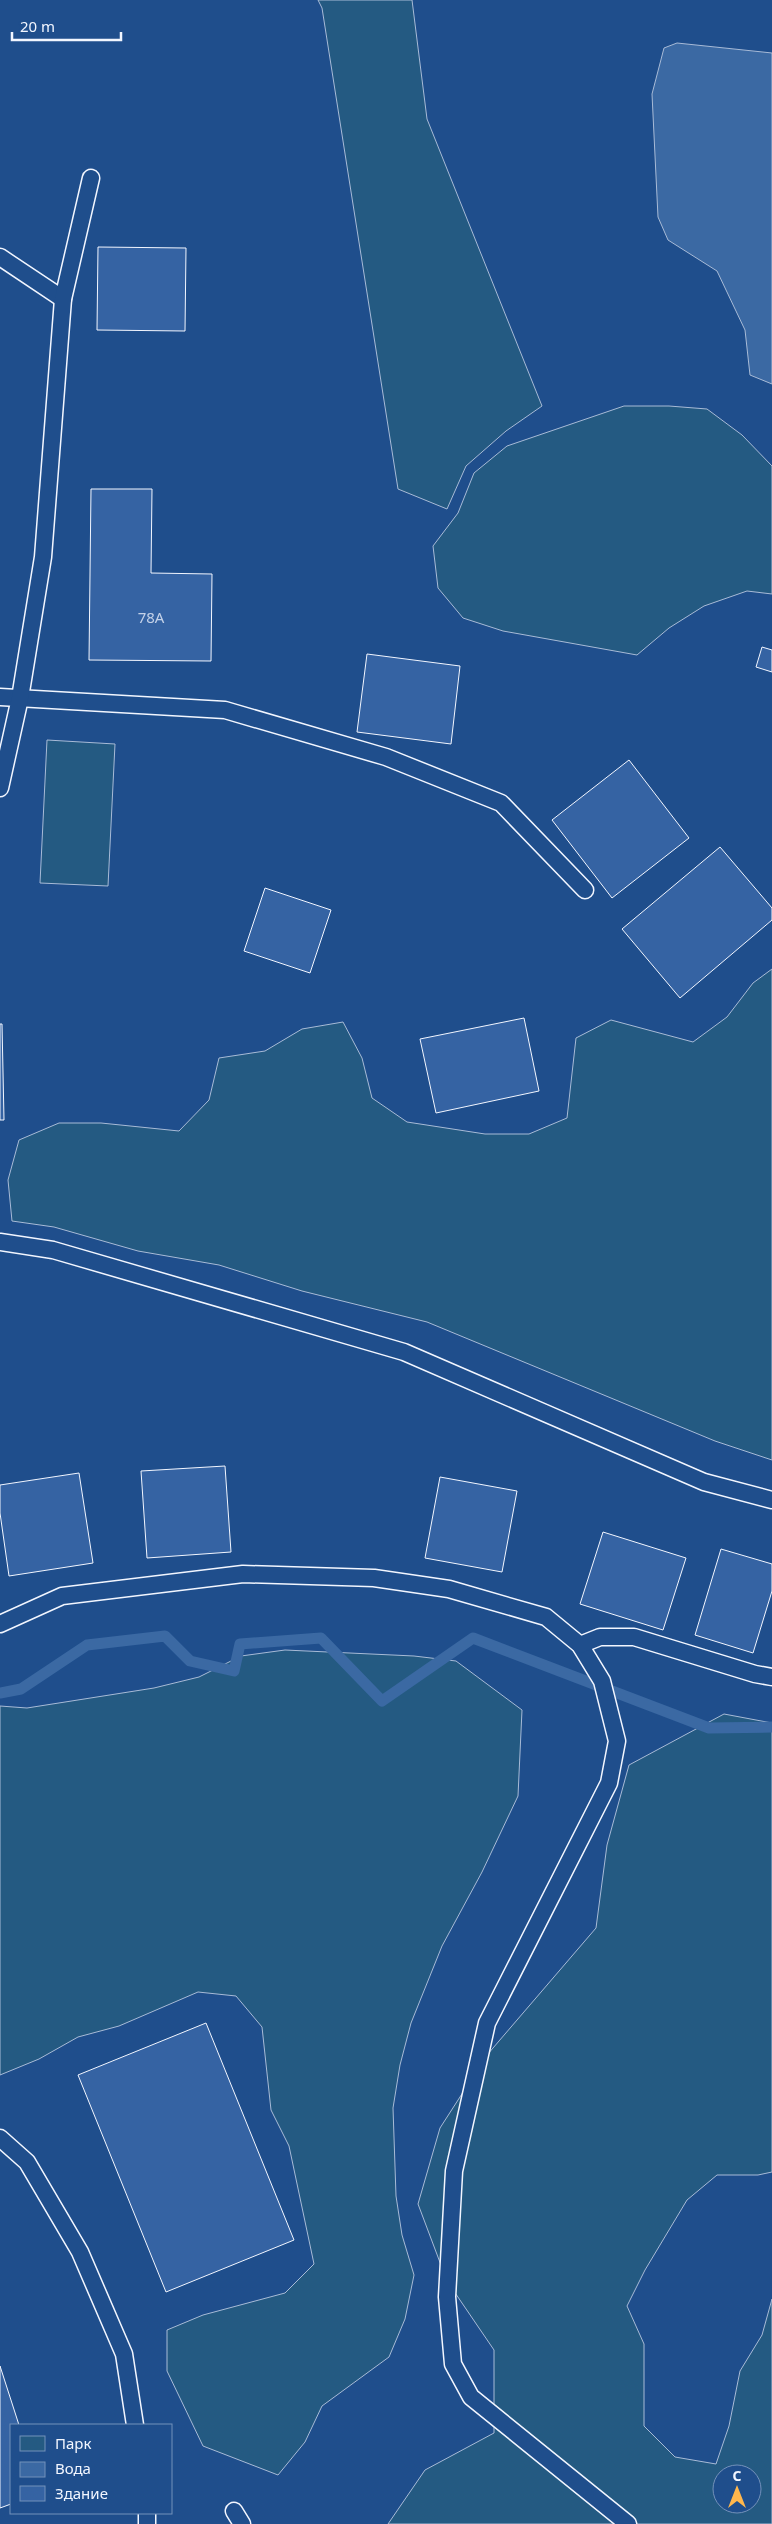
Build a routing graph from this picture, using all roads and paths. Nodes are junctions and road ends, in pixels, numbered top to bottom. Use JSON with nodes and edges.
{"nodes":[{"id":1,"x":92,"y":178,"type":"dead end"},
{"id":2,"x":0,"y":257,"type":"edge"},
{"id":3,"x":63,"y":299,"type":"junction"},
{"id":4,"x":0,"y":697,"type":"edge"},
{"id":5,"x":20,"y":698,"type":"junction"},
{"id":6,"x":0,"y":788,"type":"edge"},
{"id":7,"x":585,"y":890,"type":"dead end"},
{"id":8,"x":0,"y":1242,"type":"edge"},
{"id":9,"x":772,"y":1500,"type":"edge"},
{"id":10,"x":0,"y":1624,"type":"edge"},
{"id":11,"x":580,"y":1645,"type":"junction"},
{"id":12,"x":772,"y":1677,"type":"edge"},
{"id":13,"x":0,"y":2138,"type":"edge"},
{"id":14,"x":135,"y":2424,"type":"edge"},
{"id":15,"x":628,"y":2524,"type":"edge"}],
"edges":[{"from":1,"to":3,"type":"lane"},
{"from":2,"to":3,"type":"lane"},
{"from":3,"to":5,"type":"lane"},
{"from":4,"to":5,"type":"lane"},
{"from":5,"to":6,"type":"lane"},
{"from":5,"to":7,"type":"lane"},
{"from":8,"to":9,"type":"lane"},
{"from":10,"to":11,"type":"lane"},
{"from":11,"to":12,"type":"lane"},
{"from":11,"to":15,"type":"lane"},
{"from":13,"to":14,"type":"lane"}]}
